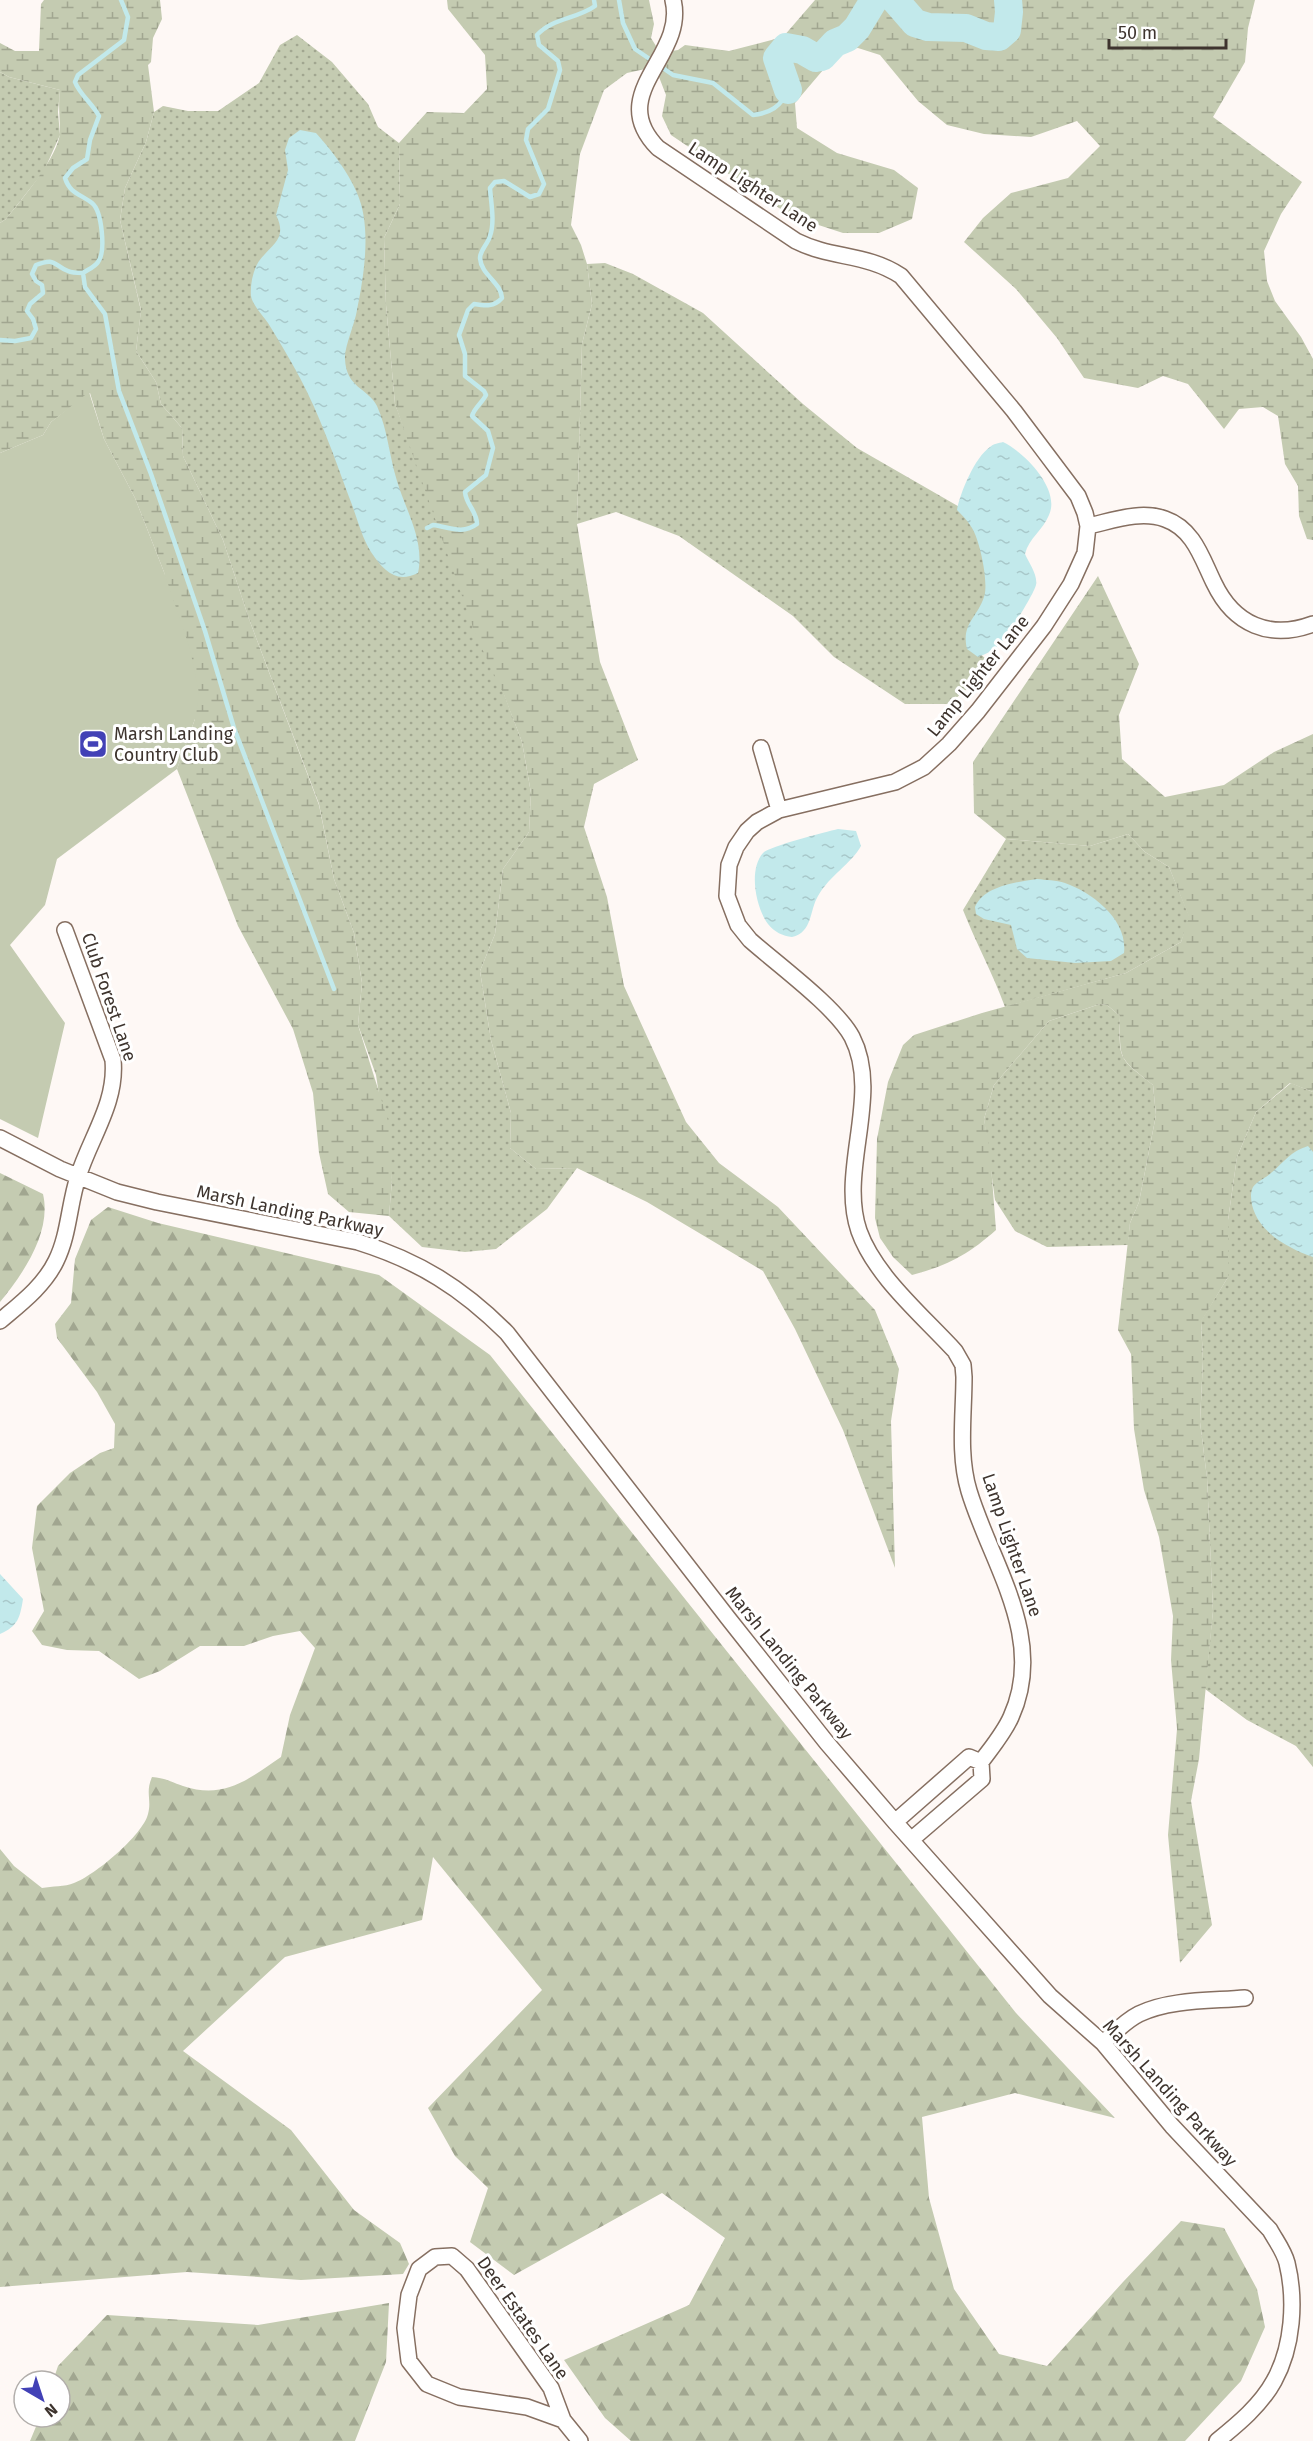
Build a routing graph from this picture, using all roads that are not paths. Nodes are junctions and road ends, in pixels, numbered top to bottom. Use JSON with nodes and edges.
{"nodes":[{"id":1,"x":673,"y":0,"type":"edge"},
{"id":2,"x":1088,"y":526,"type":"junction"},
{"id":3,"x":1313,"y":624,"type":"edge"},
{"id":4,"x":761,"y":748,"type":"dead end"},
{"id":5,"x":779,"y":810,"type":"junction"},
{"id":6,"x":65,"y":930,"type":"dead end"},
{"id":7,"x":0,"y":1138,"type":"edge"},
{"id":8,"x":78,"y":1177,"type":"junction"},
{"id":9,"x":0,"y":1321,"type":"edge"},
{"id":10,"x":981,"y":1762,"type":"junction"},
{"id":11,"x":939,"y":1784,"type":"junction"},
{"id":12,"x":955,"y":1803,"type":"junction"},
{"id":13,"x":895,"y":1822,"type":"junction"},
{"id":14,"x":911,"y":1839,"type":"junction"},
{"id":15,"x":1245,"y":1998,"type":"dead end"},
{"id":16,"x":1103,"y":2043,"type":"junction"},
{"id":17,"x":563,"y":2420,"type":"junction"},
{"id":18,"x":580,"y":2441,"type":"edge"},
{"id":19,"x":1217,"y":2441,"type":"edge"}],
"edges":[{"from":1,"to":2,"type":"street","name":"Lamp Lighter Lane"},
{"from":2,"to":3,"type":"street"},
{"from":2,"to":5,"type":"street","name":"Lamp Lighter Lane"},
{"from":4,"to":5,"type":"street"},
{"from":5,"to":10,"type":"street","name":"Lamp Lighter Lane"},
{"from":6,"to":8,"type":"street","name":"Club Forest Lane"},
{"from":7,"to":8,"type":"street","name":"Marsh Landing Parkway"},
{"from":8,"to":9,"type":"street","name":"Club Forest Lane"},
{"from":8,"to":13,"type":"street","name":"Marsh Landing Parkway"},
{"from":10,"to":11,"type":"street"},
{"from":10,"to":12,"type":"street","name":"Lamp Lighter Lane"},
{"from":11,"to":12,"type":"street"},
{"from":11,"to":13,"type":"street"},
{"from":12,"to":14,"type":"street","name":"Lamp Lighter Lane"},
{"from":13,"to":14,"type":"street","name":"Marsh Landing Parkway"},
{"from":14,"to":16,"type":"street","name":"Marsh Landing Parkway"},
{"from":15,"to":16,"type":"street"},
{"from":16,"to":19,"type":"street","name":"Marsh Landing Parkway"},
{"from":17,"to":17,"type":"street","name":"Deer Estates Lane"},
{"from":17,"to":18,"type":"street","name":"Deer Estates Lane"}]}
